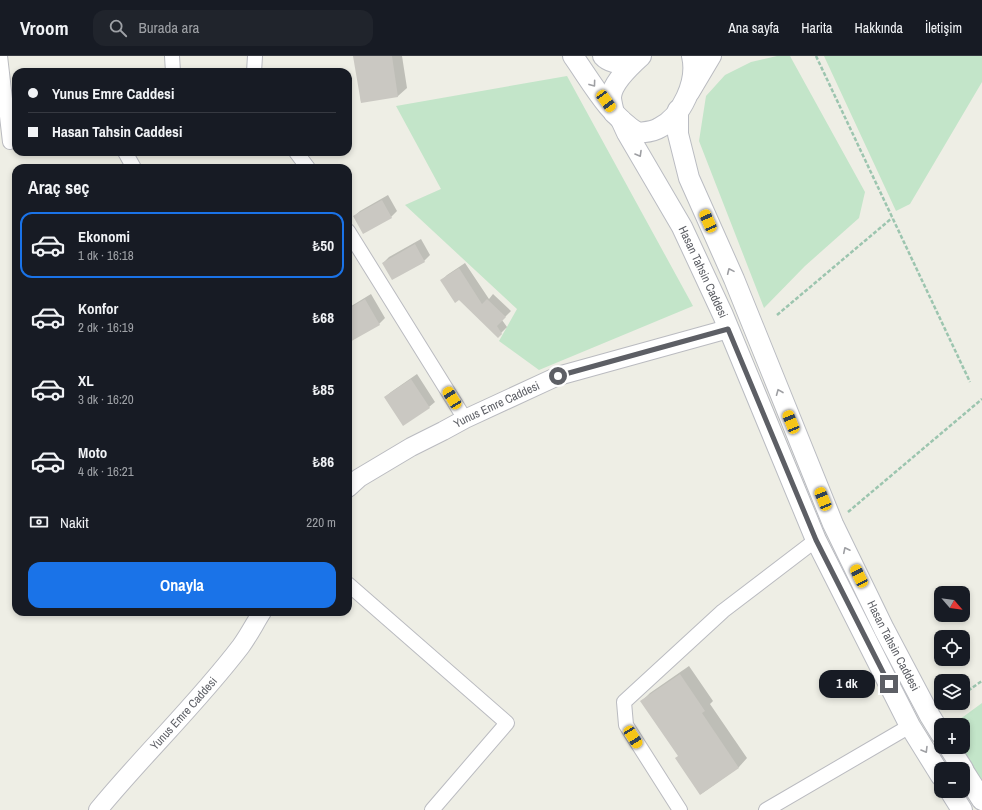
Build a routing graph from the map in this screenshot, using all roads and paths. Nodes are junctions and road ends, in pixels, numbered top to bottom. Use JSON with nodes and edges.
{"nodes":[{"id":1,"x":0,"y":56,"type":"edge"},
{"id":2,"x":172,"y":56,"type":"edge"},
{"id":3,"x":255,"y":56,"type":"edge"},
{"id":4,"x":573,"y":56,"type":"edge"},
{"id":5,"x":603,"y":56,"type":"edge"},
{"id":6,"x":692,"y":56,"type":"edge"},
{"id":7,"x":712,"y":56,"type":"edge"},
{"id":8,"x":816,"y":56,"type":"edge"},
{"id":9,"x":637,"y":60,"type":"edge"},
{"id":10,"x":173,"y":68,"type":"edge"},
{"id":11,"x":254,"y":68,"type":"edge"},
{"id":12,"x":683,"y":104,"type":"junction"},
{"id":13,"x":617,"y":116,"type":"junction"},
{"id":14,"x":9,"y":144,"type":"edge"},
{"id":15,"x":892,"y":218,"type":"junction"},
{"id":16,"x":352,"y":237,"type":"edge"},
{"id":17,"x":777,"y":314,"type":"dead end"},
{"id":18,"x":728,"y":329,"type":"junction"},
{"id":19,"x":970,"y":382,"type":"dead end"},
{"id":20,"x":982,"y":399,"type":"edge"},
{"id":21,"x":465,"y":419,"type":"junction"},
{"id":22,"x":352,"y":484,"type":"edge"},
{"id":23,"x":834,"y":524,"type":"junction"},
{"id":24,"x":816,"y":540,"type":"junction"},
{"id":25,"x":352,"y":587,"type":"edge"},
{"id":26,"x":259,"y":616,"type":"edge"},
{"id":27,"x":982,"y":681,"type":"edge"},
{"id":28,"x":970,"y":689,"type":"edge"},
{"id":29,"x":934,"y":723,"type":"edge"},
{"id":30,"x":910,"y":726,"type":"junction"},
{"id":31,"x":934,"y":765,"type":"edge"},
{"id":32,"x":970,"y":780,"type":"edge"},
{"id":33,"x":954,"y":798,"type":"edge"},
{"id":34,"x":982,"y":800,"type":"edge"},
{"id":35,"x":98,"y":810,"type":"edge"},
{"id":36,"x":432,"y":810,"type":"edge"},
{"id":37,"x":680,"y":810,"type":"edge"},
{"id":38,"x":766,"y":810,"type":"edge"},
{"id":39,"x":962,"y":810,"type":"edge"}],
"edges":[{"from":1,"to":14,"type":"street"},
{"from":2,"to":10,"type":"street"},
{"from":3,"to":11,"type":"street"},
{"from":4,"to":13,"type":"main road","name":"Hasan Tahsin Caddesi","one_way":true},
{"from":5,"to":9,"type":"main road"},
{"from":6,"to":12,"type":"main road","name":"Hasan Tahsin Caddesi"},
{"from":7,"to":12,"type":"street"},
{"from":8,"to":15,"type":"path"},
{"from":9,"to":13,"type":"main road"},
{"from":12,"to":13,"type":"main road"},
{"from":23,"to":12,"type":"main road","name":"Hasan Tahsin Caddesi","one_way":true},
{"from":13,"to":18,"type":"main road","name":"Hasan Tahsin Caddesi","one_way":true},
{"from":15,"to":17,"type":"path"},
{"from":15,"to":19,"type":"path"},
{"from":16,"to":21,"type":"street"},
{"from":18,"to":21,"type":"street","name":"Yunus Emre Caddesi"},
{"from":18,"to":24,"type":"main road","name":"Hasan Tahsin Caddesi"},
{"from":20,"to":23,"type":"path"},
{"from":21,"to":22,"type":"street","name":"Yunus Emre Caddesi"},
{"from":29,"to":23,"type":"main road","name":"Hasan Tahsin Caddesi","one_way":true},
{"from":24,"to":30,"type":"main road","name":"Hasan Tahsin Caddesi"},
{"from":24,"to":37,"type":"street"},
{"from":25,"to":36,"type":"street"},
{"from":26,"to":35,"type":"street","name":"Yunus Emre Caddesi"},
{"from":27,"to":28,"type":"path"},
{"from":30,"to":31,"type":"main road","name":"Hasan Tahsin Caddesi","one_way":true},
{"from":30,"to":38,"type":"street"},
{"from":32,"to":34,"type":"main road"},
{"from":33,"to":39,"type":"main road"}]}
